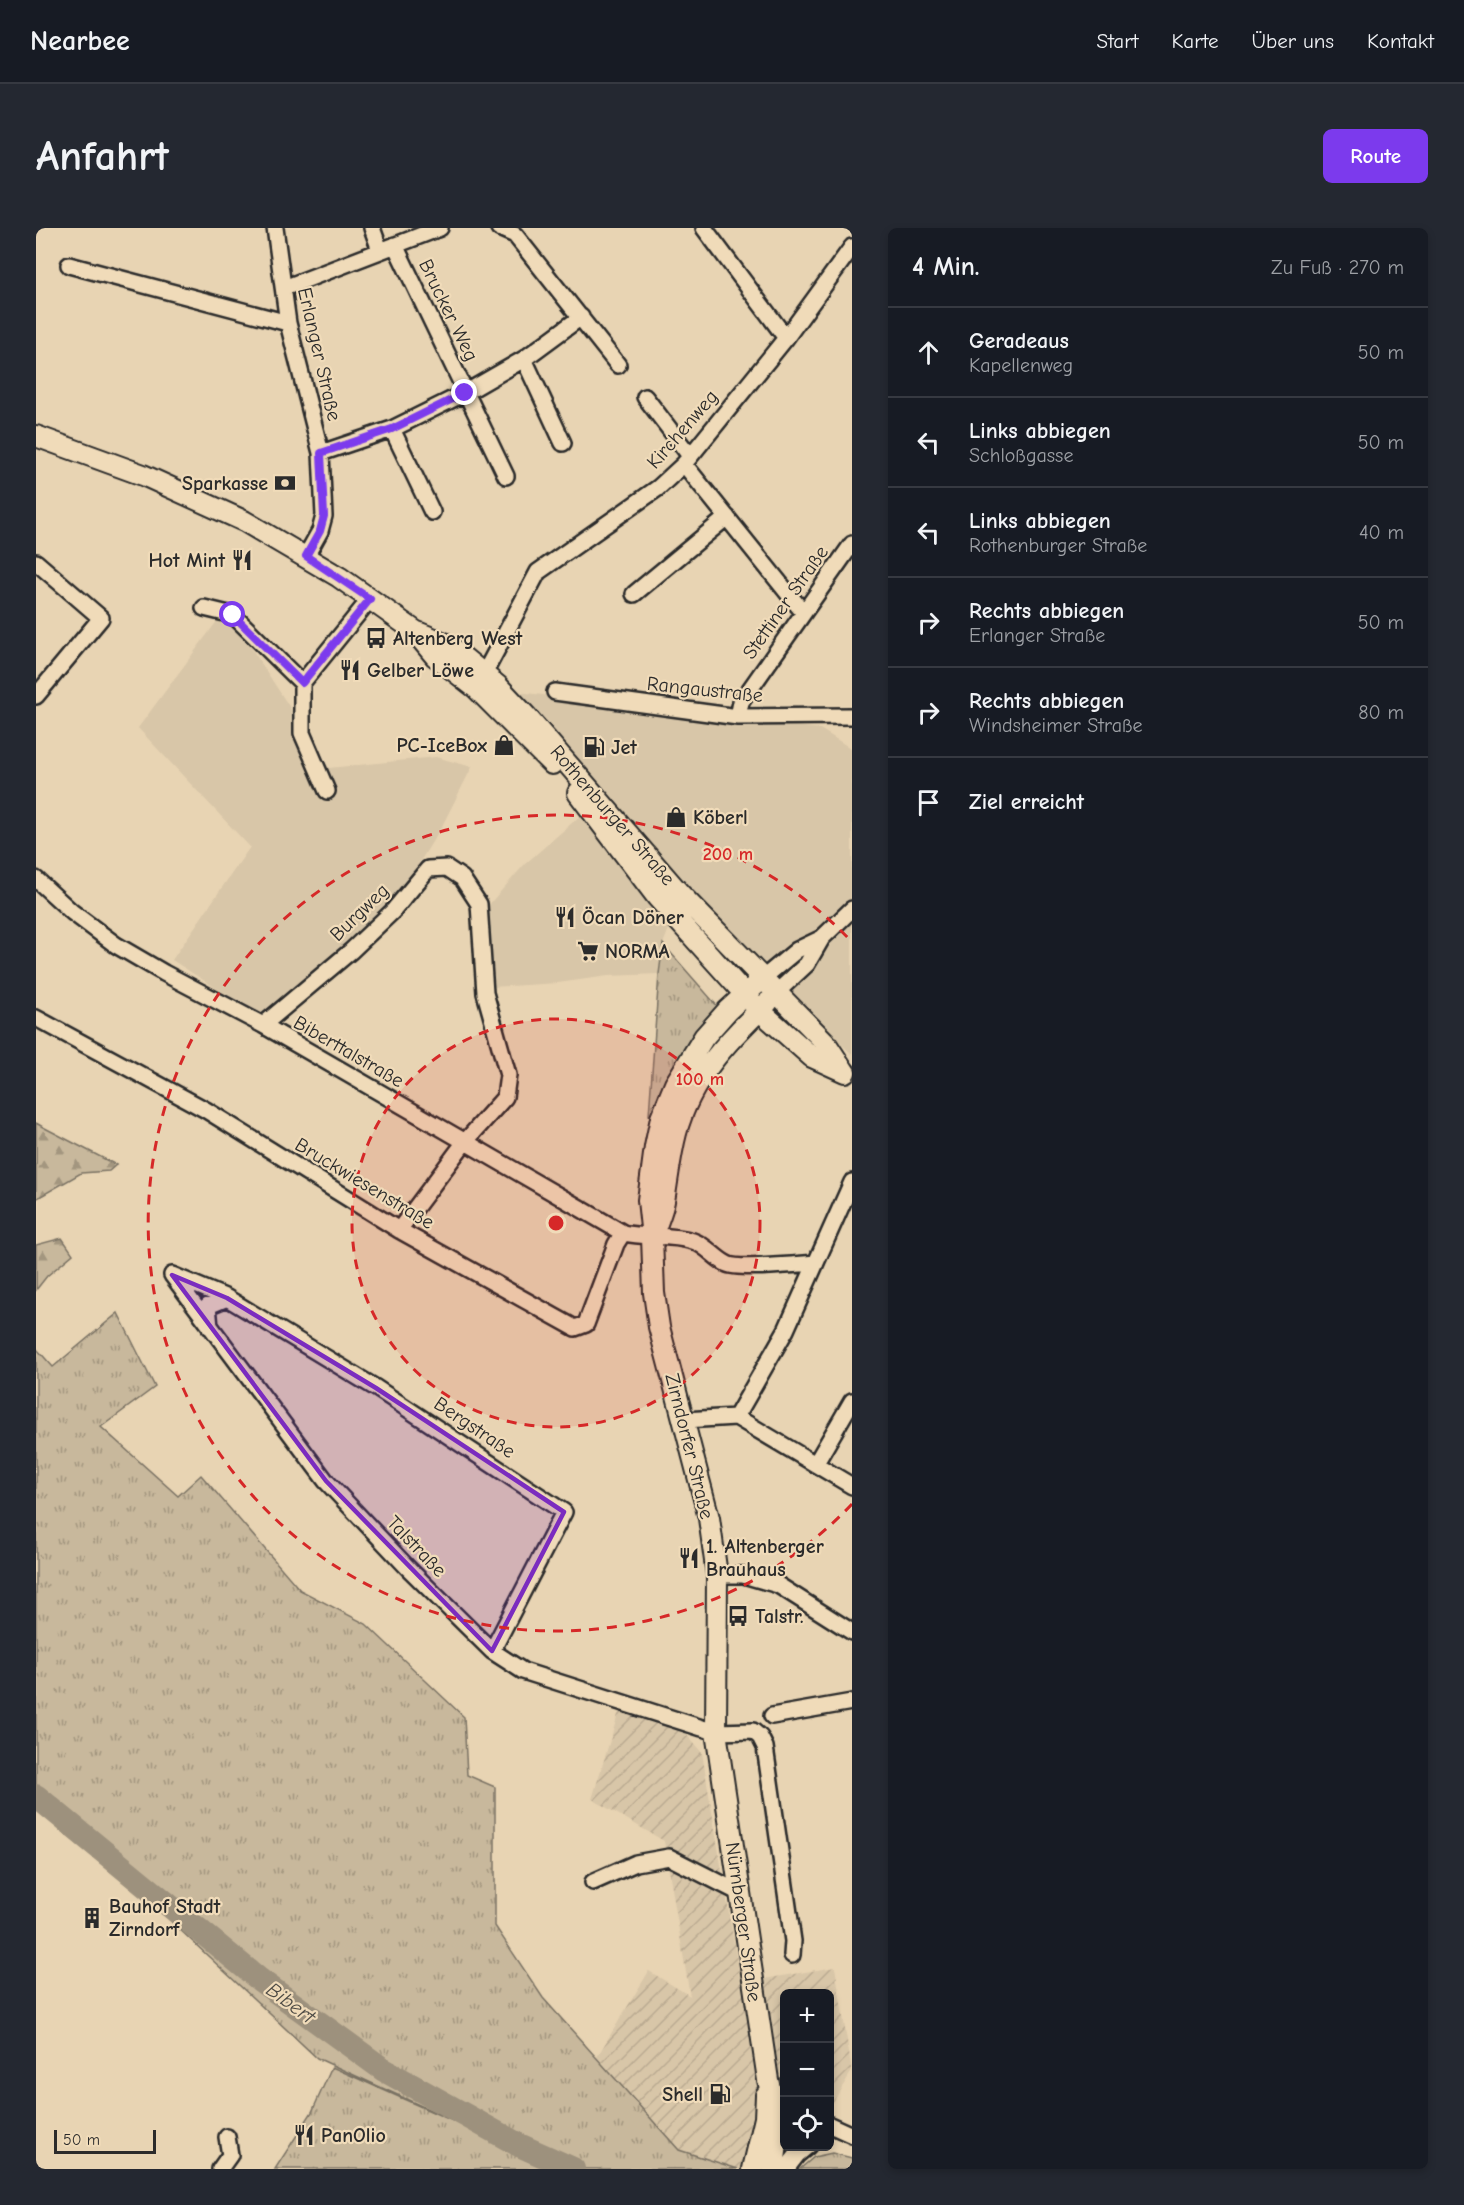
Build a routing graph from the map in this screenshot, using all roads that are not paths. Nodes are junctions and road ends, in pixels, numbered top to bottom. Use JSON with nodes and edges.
{"nodes":[{"id":1,"x":275,"y":228,"type":"edge"},
{"id":2,"x":372,"y":228,"type":"edge"},
{"id":3,"x":440,"y":228,"type":"edge"},
{"id":4,"x":499,"y":228,"type":"edge"},
{"id":5,"x":704,"y":228,"type":"edge"},
{"id":6,"x":852,"y":247,"type":"edge"},
{"id":7,"x":388,"y":248,"type":"junction"},
{"id":8,"x":69,"y":265,"type":"dead end"},
{"id":9,"x":284,"y":288,"type":"junction"},
{"id":10,"x":581,"y":318,"type":"junction"},
{"id":11,"x":288,"y":322,"type":"junction"},
{"id":12,"x":786,"y":338,"type":"junction"},
{"id":13,"x":524,"y":359,"type":"junction"},
{"id":14,"x":618,"y":364,"type":"dead end"},
{"id":15,"x":465,"y":393,"type":"junction"},
{"id":16,"x":645,"y":397,"type":"dead end"},
{"id":17,"x":392,"y":429,"type":"junction"},
{"id":18,"x":36,"y":436,"type":"edge"},
{"id":19,"x":563,"y":443,"type":"dead end"},
{"id":20,"x":321,"y":453,"type":"junction"},
{"id":21,"x":687,"y":460,"type":"junction"},
{"id":22,"x":506,"y":476,"type":"dead end"},
{"id":23,"x":432,"y":512,"type":"dead end"},
{"id":24,"x":727,"y":517,"type":"junction"},
{"id":25,"x":852,"y":544,"type":"edge"},
{"id":26,"x":306,"y":556,"type":"junction"},
{"id":27,"x":36,"y":562,"type":"edge"},
{"id":28,"x":634,"y":594,"type":"dead end"},
{"id":29,"x":370,"y":599,"type":"junction"},
{"id":30,"x":204,"y":608,"type":"dead end"},
{"id":31,"x":803,"y":612,"type":"junction"},
{"id":32,"x":415,"y":630,"type":"junction"},
{"id":33,"x":484,"y":674,"type":"junction"},
{"id":34,"x":302,"y":683,"type":"junction"},
{"id":35,"x":555,"y":692,"type":"dead end"},
{"id":36,"x":36,"y":696,"type":"edge"},
{"id":37,"x":852,"y":716,"type":"edge"},
{"id":38,"x":738,"y":717,"type":"junction"},
{"id":39,"x":327,"y":791,"type":"dead end"},
{"id":40,"x":36,"y":879,"type":"edge"},
{"id":41,"x":852,"y":909,"type":"edge"},
{"id":42,"x":769,"y":986,"type":"junction"},
{"id":43,"x":745,"y":994,"type":"junction"},
{"id":44,"x":759,"y":1010,"type":"junction"},
{"id":45,"x":36,"y":1018,"type":"edge"},
{"id":46,"x":263,"y":1025,"type":"junction"},
{"id":47,"x":848,"y":1074,"type":"edge"},
{"id":48,"x":464,"y":1143,"type":"junction"},
{"id":49,"x":852,"y":1182,"type":"edge"},
{"id":50,"x":399,"y":1230,"type":"junction"},
{"id":51,"x":623,"y":1233,"type":"junction"},
{"id":52,"x":652,"y":1237,"type":"junction"},
{"id":53,"x":816,"y":1263,"type":"junction"},
{"id":54,"x":172,"y":1275,"type":"joint"},
{"id":55,"x":227,"y":1298,"type":"junction"},
{"id":56,"x":210,"y":1328,"type":"junction"},
{"id":57,"x":852,"y":1401,"type":"edge"},
{"id":58,"x":736,"y":1417,"type":"junction"},
{"id":59,"x":684,"y":1420,"type":"junction"},
{"id":60,"x":816,"y":1463,"type":"junction"},
{"id":61,"x":852,"y":1486,"type":"edge"},
{"id":62,"x":717,"y":1575,"type":"junction"},
{"id":63,"x":852,"y":1632,"type":"edge"},
{"id":64,"x":492,"y":1651,"type":"junction"},
{"id":65,"x":852,"y":1702,"type":"edge"},
{"id":66,"x":772,"y":1716,"type":"dead end"},
{"id":67,"x":717,"y":1732,"type":"junction"},
{"id":68,"x":720,"y":1764,"type":"joint"},
{"id":69,"x":592,"y":1882,"type":"dead end"},
{"id":70,"x":740,"y":1893,"type":"junction"},
{"id":71,"x":792,"y":1955,"type":"dead end"},
{"id":72,"x":778,"y":2119,"type":"edge"},
{"id":73,"x":227,"y":2137,"type":"dead end"},
{"id":74,"x":802,"y":2151,"type":"edge"},
{"id":75,"x":220,"y":2169,"type":"edge"},
{"id":76,"x":753,"y":2169,"type":"edge"},
{"id":77,"x":773,"y":2169,"type":"edge"},
{"id":78,"x":786,"y":2169,"type":"edge"}],
"edges":[{"from":1,"to":9,"type":"street","name":"Erlanger Straße"},
{"from":2,"to":7,"type":"street","name":"Brucker Weg"},
{"from":3,"to":7,"type":"street"},
{"from":4,"to":10,"type":"street"},
{"from":5,"to":12,"type":"street"},
{"from":6,"to":12,"type":"street","name":"Kirchenweg"},
{"from":7,"to":9,"type":"street"},
{"from":7,"to":15,"type":"street","name":"Brucker Weg"},
{"from":8,"to":11,"type":"street"},
{"from":9,"to":11,"type":"street","name":"Erlanger Straße"},
{"from":10,"to":13,"type":"street"},
{"from":10,"to":14,"type":"street"},
{"from":11,"to":20,"type":"street","name":"Erlanger Straße"},
{"from":12,"to":21,"type":"street","name":"Kirchenweg"},
{"from":13,"to":15,"type":"street"},
{"from":13,"to":19,"type":"street"},
{"from":15,"to":17,"type":"street"},
{"from":15,"to":22,"type":"street","name":"Brucker Weg"},
{"from":16,"to":21,"type":"street"},
{"from":17,"to":20,"type":"street"},
{"from":17,"to":23,"type":"street"},
{"from":18,"to":26,"type":"main road","name":"Rothenburger Straße"},
{"from":20,"to":26,"type":"street","name":"Erlanger Straße"},
{"from":21,"to":24,"type":"street"},
{"from":21,"to":33,"type":"street","name":"Kirchenweg"},
{"from":24,"to":28,"type":"street"},
{"from":24,"to":31,"type":"street"},
{"from":25,"to":31,"type":"street","name":"Stettiner Straße"},
{"from":26,"to":29,"type":"main road","name":"Rothenburger Straße"},
{"from":27,"to":36,"type":"street"},
{"from":29,"to":32,"type":"main road","name":"Rothenburger Straße"},
{"from":29,"to":34,"type":"street"},
{"from":30,"to":34,"type":"street"},
{"from":31,"to":38,"type":"street","name":"Stettiner Straße"},
{"from":32,"to":33,"type":"main road","name":"Rothenburger Straße"},
{"from":32,"to":43,"type":"main road","name":"Rothenburger Straße"},
{"from":33,"to":42,"type":"main road","name":"Rothenburger Straße"},
{"from":34,"to":39,"type":"street"},
{"from":35,"to":38,"type":"street","name":"Rangaustraße"},
{"from":37,"to":38,"type":"street","name":"Rangaustraße"},
{"from":40,"to":46,"type":"street","name":"Biberttalstraße"},
{"from":41,"to":42,"type":"street"},
{"from":42,"to":43,"type":"main road","name":"Zirndorfer Straße"},
{"from":42,"to":44,"type":"main road","name":"Zirndorfer Straße"},
{"from":42,"to":47,"type":"main road","name":"Rothenburger Straße"},
{"from":43,"to":44,"type":"main road","name":"Rothenburger Straße"},
{"from":43,"to":52,"type":"main road","name":"Zirndorfer Straße"},
{"from":44,"to":47,"type":"main road","name":"Rothenburger Straße"},
{"from":44,"to":52,"type":"main road","name":"Zirndorfer Straße"},
{"from":45,"to":50,"type":"street","name":"Bruckwiesenstraße"},
{"from":46,"to":48,"type":"street","name":"Biberttalstraße"},
{"from":46,"to":48,"type":"street","name":"Burgweg"},
{"from":48,"to":50,"type":"street"},
{"from":48,"to":51,"type":"street","name":"Biberttalstraße"},
{"from":49,"to":53,"type":"street"},
{"from":50,"to":51,"type":"street","name":"Bruckwiesenstraße"},
{"from":51,"to":52,"type":"street","name":"Biberttalstraße"},
{"from":52,"to":53,"type":"street","name":"Biberttalstraße"},
{"from":52,"to":59,"type":"main road","name":"Zirndorfer Straße"},
{"from":53,"to":58,"type":"street"},
{"from":54,"to":55,"type":"street","name":"Bergstraße"},
{"from":54,"to":56,"type":"street","name":"Talstraße"},
{"from":55,"to":56,"type":"street"},
{"from":55,"to":64,"type":"street","name":"Bergstraße"},
{"from":56,"to":64,"type":"street","name":"Talstraße"},
{"from":57,"to":60,"type":"street"},
{"from":58,"to":59,"type":"street"},
{"from":58,"to":60,"type":"street"},
{"from":59,"to":62,"type":"main road","name":"Zirndorfer Straße"},
{"from":60,"to":61,"type":"street"},
{"from":62,"to":63,"type":"street"},
{"from":62,"to":67,"type":"main road","name":"Zirndorfer Straße"},
{"from":64,"to":67,"type":"street","name":"Talstraße"},
{"from":65,"to":66,"type":"street"},
{"from":67,"to":68,"type":"main road","name":"Zirndorfer Straße"},
{"from":67,"to":71,"type":"street"},
{"from":68,"to":70,"type":"main road","name":"Nürnberger Straße"},
{"from":69,"to":70,"type":"street"},
{"from":70,"to":72,"type":"main road","name":"Nürnberger Straße"},
{"from":72,"to":76,"type":"main road","name":"Nürnberger Straße"},
{"from":72,"to":77,"type":"main road","name":"Nürnberger Straße"},
{"from":73,"to":75,"type":"street"},
{"from":74,"to":78,"type":"street"}]}
